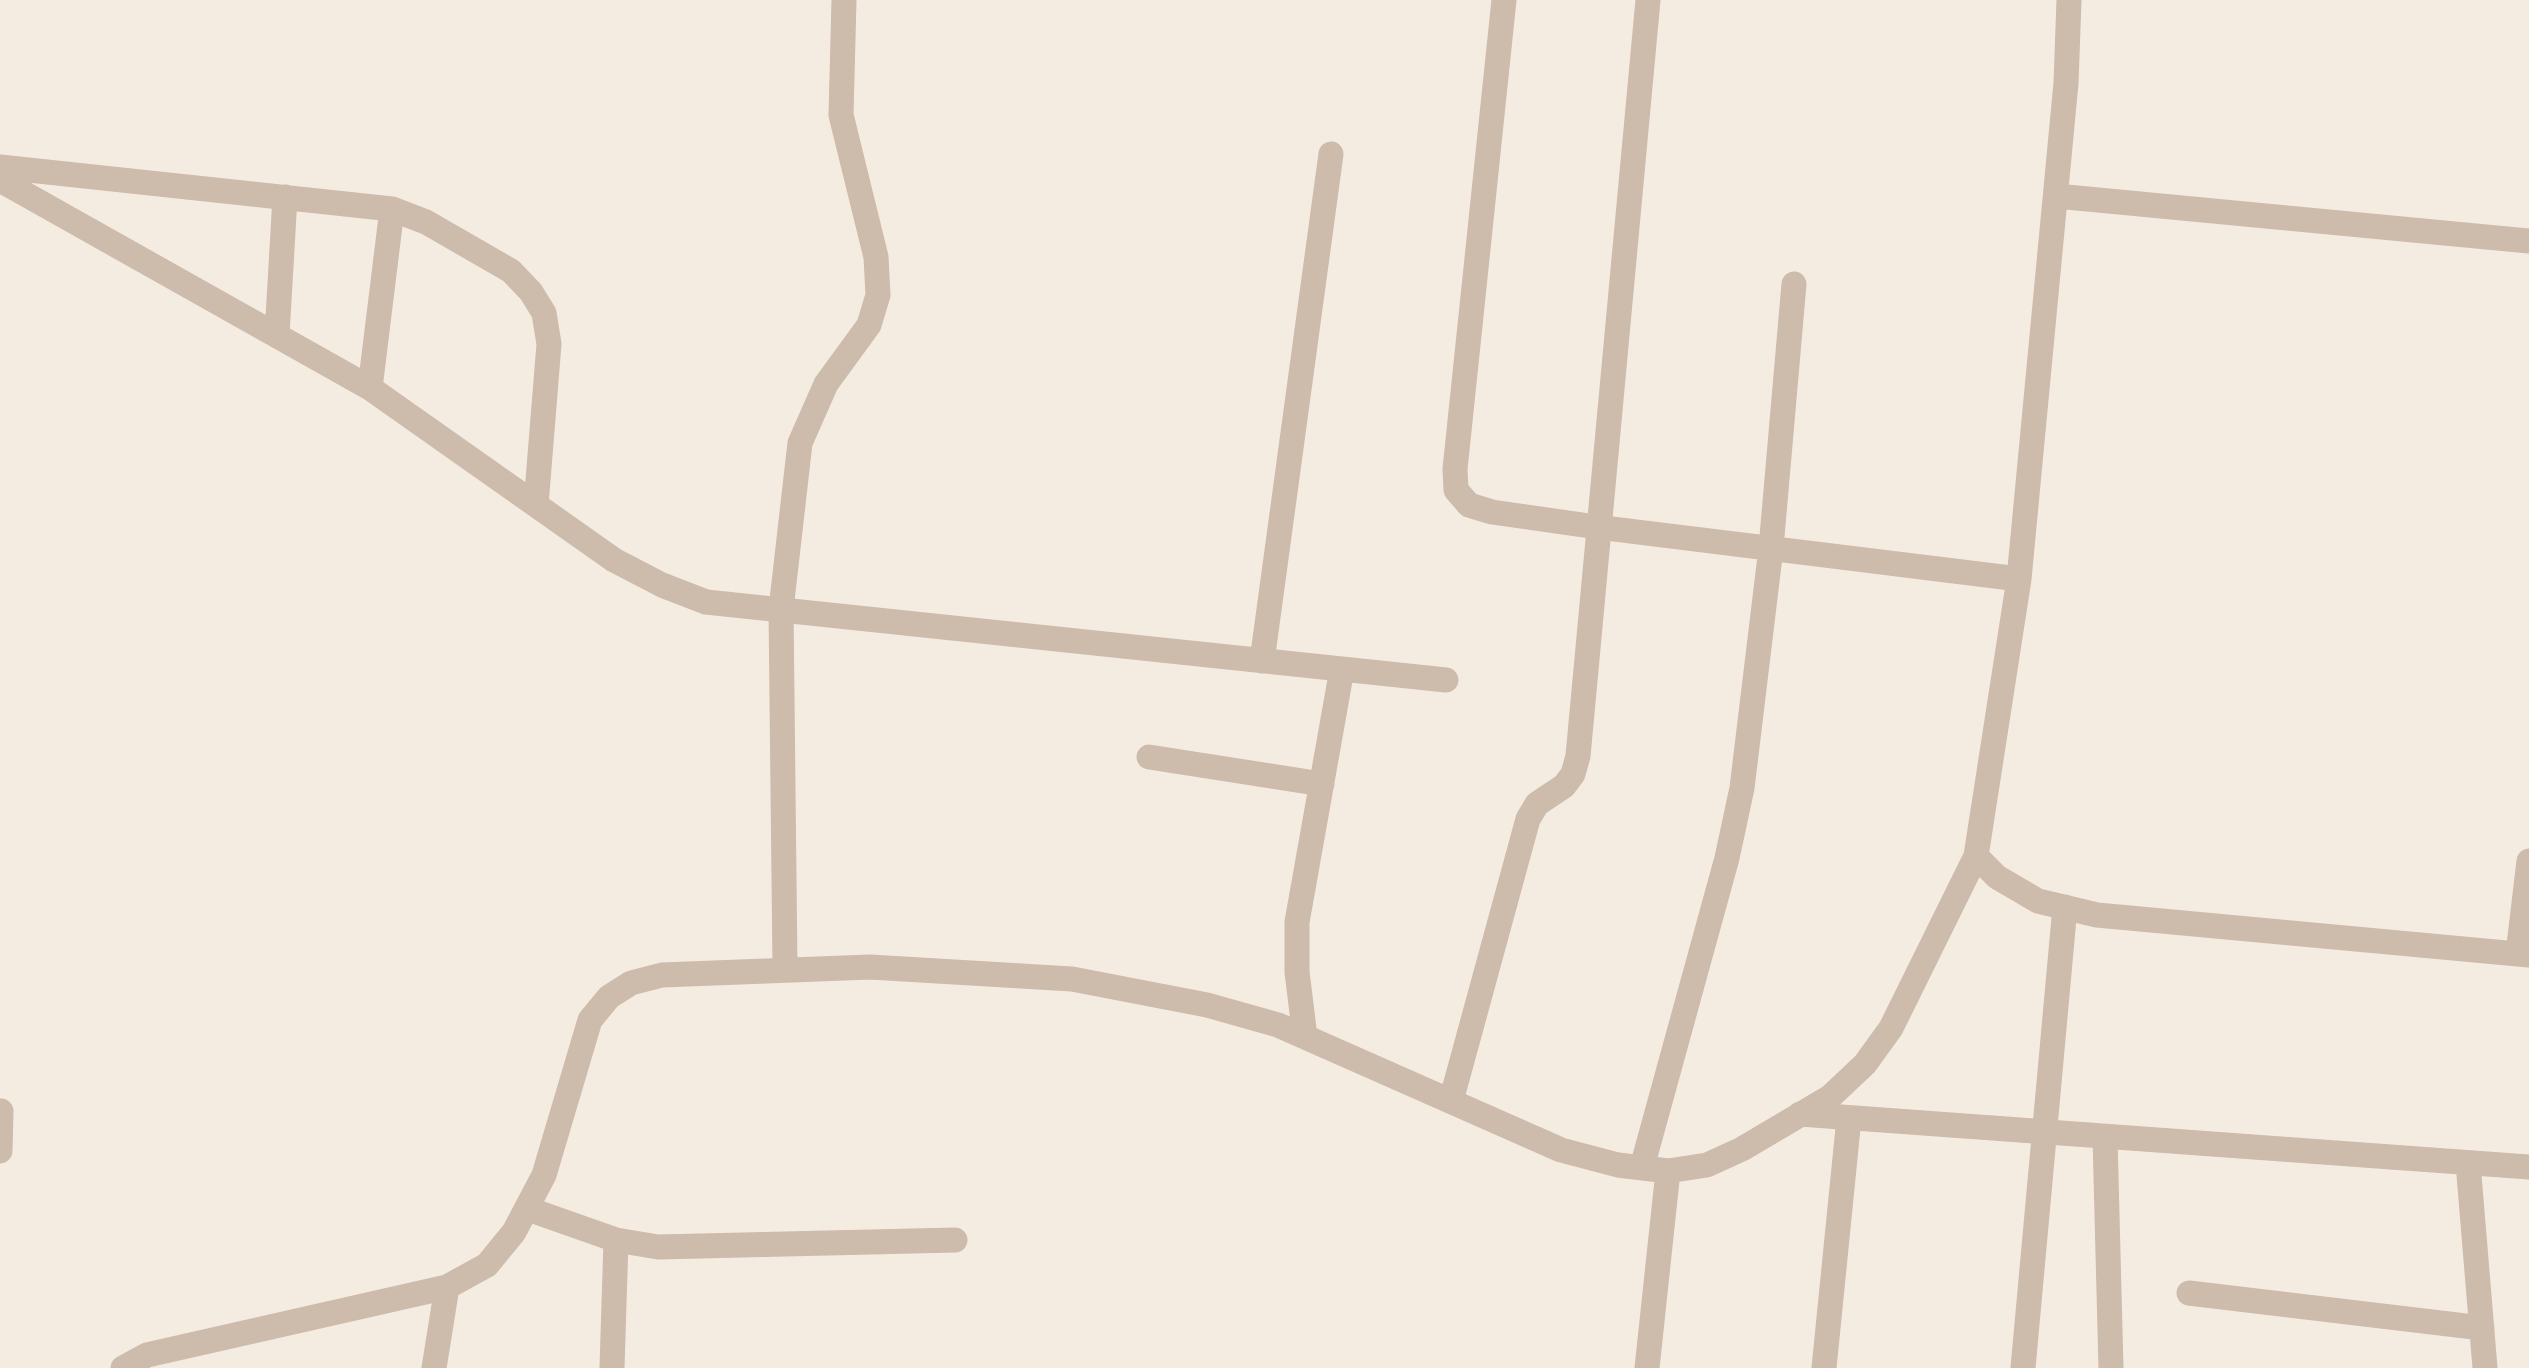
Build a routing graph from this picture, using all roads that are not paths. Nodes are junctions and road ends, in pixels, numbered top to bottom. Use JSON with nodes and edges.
{"nodes":[{"id":1,"x":844,"y":0,"type":"edge"},
{"id":2,"x":1504,"y":0,"type":"edge"},
{"id":3,"x":1648,"y":0,"type":"edge"},
{"id":4,"x":2069,"y":0,"type":"edge"},
{"id":5,"x":1332,"y":154,"type":"dead end"},
{"id":6,"x":0,"y":167,"type":"edge"},
{"id":7,"x":0,"y":180,"type":"edge"},
{"id":8,"x":2056,"y":196,"type":"junction"},
{"id":9,"x":284,"y":197,"type":"junction"},
{"id":10,"x":392,"y":209,"type":"junction"},
{"id":11,"x":2529,"y":241,"type":"edge"},
{"id":12,"x":1794,"y":284,"type":"dead end"},
{"id":13,"x":277,"y":335,"type":"junction"},
{"id":14,"x":370,"y":388,"type":"junction"},
{"id":15,"x":536,"y":505,"type":"junction"},
{"id":16,"x":1598,"y":527,"type":"junction"},
{"id":17,"x":1770,"y":548,"type":"junction"},
{"id":18,"x":2019,"y":579,"type":"junction"},
{"id":19,"x":782,"y":609,"type":"junction"},
{"id":20,"x":1262,"y":660,"type":"junction"},
{"id":21,"x":1342,"y":669,"type":"junction"},
{"id":22,"x":1446,"y":680,"type":"dead end"},
{"id":23,"x":1149,"y":756,"type":"dead end"},
{"id":24,"x":1322,"y":784,"type":"junction"},
{"id":25,"x":1976,"y":856,"type":"junction"},
{"id":26,"x":2529,"y":861,"type":"edge"},
{"id":27,"x":2065,"y":908,"type":"junction"},
{"id":28,"x":2524,"y":955,"type":"edge"},
{"id":29,"x":785,"y":968,"type":"junction"},
{"id":30,"x":1305,"y":1036,"type":"junction"},
{"id":31,"x":1451,"y":1101,"type":"junction"},
{"id":32,"x":0,"y":1111,"type":"edge"},
{"id":33,"x":1800,"y":1114,"type":"junction"},
{"id":34,"x":1849,"y":1118,"type":"junction"},
{"id":35,"x":2045,"y":1133,"type":"junction"},
{"id":36,"x":2105,"y":1138,"type":"junction"},
{"id":37,"x":0,"y":1152,"type":"edge"},
{"id":38,"x":2468,"y":1163,"type":"junction"},
{"id":39,"x":1642,"y":1168,"type":"junction"},
{"id":40,"x":2529,"y":1168,"type":"edge"},
{"id":41,"x":1668,"y":1170,"type":"junction"},
{"id":42,"x":528,"y":1209,"type":"junction"},
{"id":43,"x":616,"y":1240,"type":"junction"},
{"id":44,"x":956,"y":1240,"type":"dead end"},
{"id":45,"x":446,"y":1288,"type":"junction"},
{"id":46,"x":2189,"y":1293,"type":"dead end"},
{"id":47,"x":2482,"y":1328,"type":"junction"},
{"id":48,"x":122,"y":1368,"type":"edge"},
{"id":49,"x":434,"y":1368,"type":"edge"},
{"id":50,"x":612,"y":1368,"type":"edge"},
{"id":51,"x":1647,"y":1368,"type":"edge"},
{"id":52,"x":1824,"y":1368,"type":"edge"},
{"id":53,"x":2023,"y":1368,"type":"edge"},
{"id":54,"x":2111,"y":1368,"type":"edge"},
{"id":55,"x":2485,"y":1368,"type":"edge"}],
"edges":[{"from":1,"to":19,"type":"street"},
{"from":2,"to":16,"type":"street"},
{"from":3,"to":16,"type":"street"},
{"from":4,"to":8,"type":"street"},
{"from":5,"to":20,"type":"street"},
{"from":6,"to":9,"type":"street"},
{"from":7,"to":13,"type":"street"},
{"from":8,"to":11,"type":"street"},
{"from":8,"to":18,"type":"street"},
{"from":9,"to":10,"type":"street"},
{"from":9,"to":13,"type":"street"},
{"from":10,"to":14,"type":"street"},
{"from":10,"to":15,"type":"street"},
{"from":12,"to":17,"type":"street"},
{"from":13,"to":14,"type":"street"},
{"from":14,"to":15,"type":"street"},
{"from":15,"to":19,"type":"street"},
{"from":16,"to":17,"type":"street"},
{"from":16,"to":31,"type":"street"},
{"from":17,"to":18,"type":"street"},
{"from":17,"to":39,"type":"street"},
{"from":18,"to":25,"type":"street"},
{"from":19,"to":20,"type":"street"},
{"from":19,"to":29,"type":"street"},
{"from":20,"to":21,"type":"street"},
{"from":21,"to":22,"type":"street"},
{"from":21,"to":24,"type":"street"},
{"from":23,"to":24,"type":"street"},
{"from":24,"to":30,"type":"street"},
{"from":25,"to":27,"type":"street"},
{"from":25,"to":33,"type":"street"},
{"from":26,"to":28,"type":"street"},
{"from":27,"to":28,"type":"street"},
{"from":27,"to":35,"type":"street"},
{"from":29,"to":30,"type":"street"},
{"from":29,"to":42,"type":"street"},
{"from":30,"to":31,"type":"street"},
{"from":31,"to":39,"type":"street"},
{"from":32,"to":37,"type":"street"},
{"from":33,"to":34,"type":"street"},
{"from":33,"to":41,"type":"street"},
{"from":34,"to":35,"type":"street"},
{"from":34,"to":52,"type":"street"},
{"from":35,"to":36,"type":"street"},
{"from":35,"to":53,"type":"street"},
{"from":36,"to":38,"type":"street"},
{"from":36,"to":54,"type":"street"},
{"from":38,"to":40,"type":"street"},
{"from":38,"to":47,"type":"street"},
{"from":39,"to":41,"type":"street"},
{"from":41,"to":51,"type":"street"},
{"from":42,"to":43,"type":"street"},
{"from":42,"to":45,"type":"street"},
{"from":43,"to":44,"type":"street"},
{"from":43,"to":50,"type":"street"},
{"from":45,"to":48,"type":"street"},
{"from":45,"to":49,"type":"street"},
{"from":46,"to":47,"type":"street"},
{"from":47,"to":55,"type":"street"}]}
